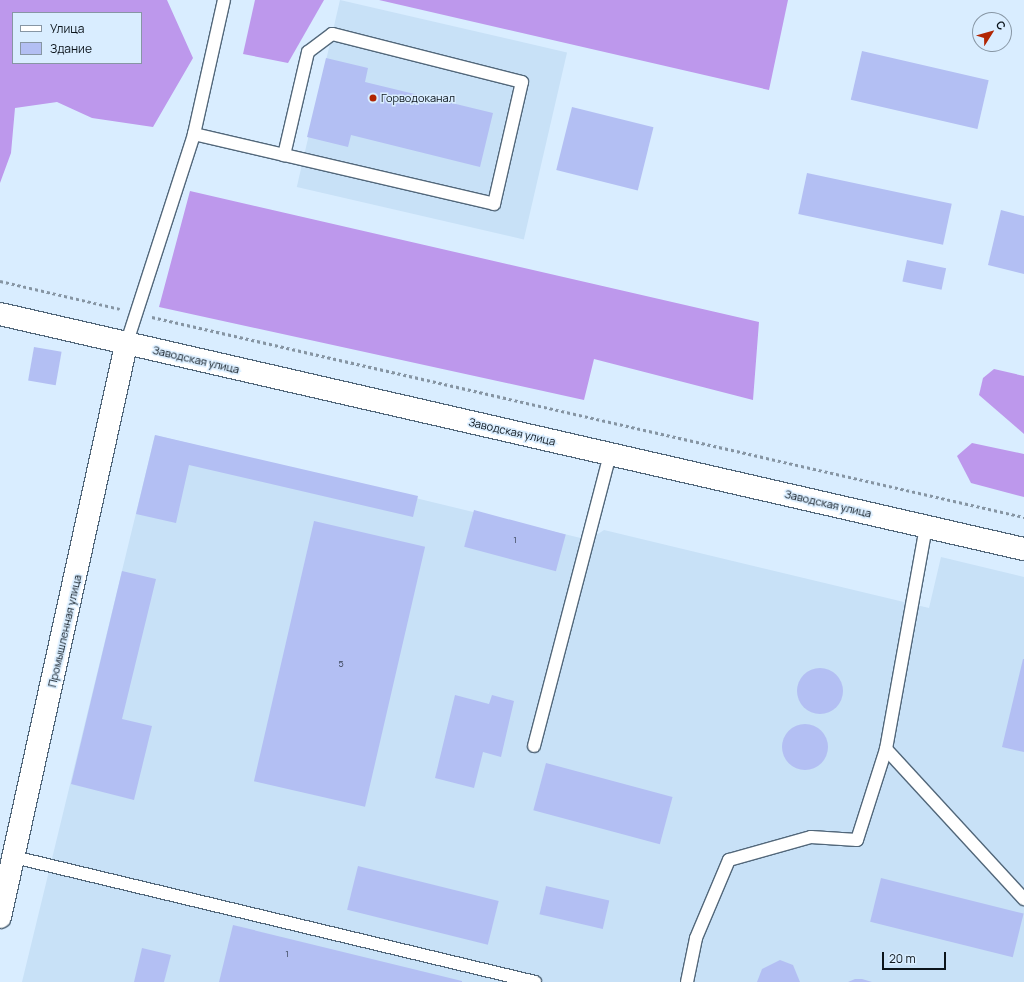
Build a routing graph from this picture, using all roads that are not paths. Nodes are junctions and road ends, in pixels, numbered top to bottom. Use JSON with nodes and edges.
{"nodes":[{"id":1,"x":224,"y":0,"type":"edge"},
{"id":2,"x":194,"y":134,"type":"junction"},
{"id":3,"x":284,"y":155,"type":"junction"},
{"id":4,"x":0,"y":314,"type":"edge"},
{"id":5,"x":126,"y":345,"type":"junction"},
{"id":6,"x":610,"y":455,"type":"junction"},
{"id":7,"x":926,"y":526,"type":"junction"},
{"id":8,"x":1024,"y":549,"type":"edge"},
{"id":9,"x":534,"y":746,"type":"dead end"},
{"id":10,"x":886,"y":749,"type":"junction"},
{"id":11,"x":14,"y":857,"type":"junction"},
{"id":12,"x":1024,"y":898,"type":"edge"},
{"id":13,"x":0,"y":917,"type":"edge"},
{"id":14,"x":535,"y":982,"type":"edge"},
{"id":15,"x":687,"y":982,"type":"edge"}],
"edges":[{"from":1,"to":2,"type":"lane"},
{"from":2,"to":3,"type":"lane"},
{"from":2,"to":5,"type":"lane"},
{"from":3,"to":3,"type":"lane"},
{"from":4,"to":5,"type":"main road","name":"Заводская улица"},
{"from":5,"to":6,"type":"main road","name":"Заводская улица"},
{"from":5,"to":11,"type":"main road","name":"Промышленная улица"},
{"from":6,"to":7,"type":"main road","name":"Заводская улица"},
{"from":6,"to":9,"type":"lane"},
{"from":7,"to":8,"type":"main road","name":"Заводская улица"},
{"from":7,"to":10,"type":"lane"},
{"from":10,"to":12,"type":"lane"},
{"from":10,"to":15,"type":"lane"},
{"from":11,"to":13,"type":"main road","name":"Промышленная улица"},
{"from":11,"to":14,"type":"lane"}]}
